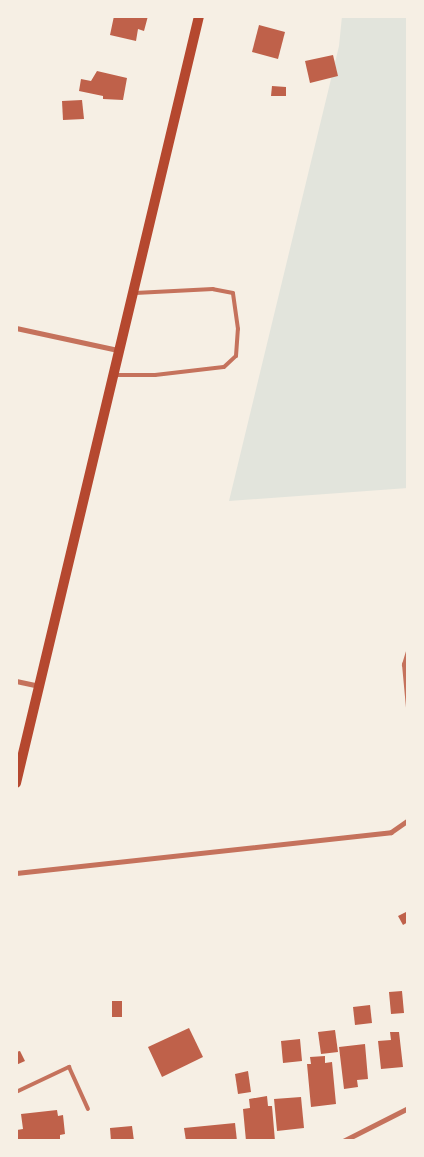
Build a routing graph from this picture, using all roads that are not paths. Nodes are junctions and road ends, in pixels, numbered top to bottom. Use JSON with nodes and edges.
{"nodes":[{"id":1,"x":199,"y":16,"type":"edge"},
{"id":2,"x":131,"y":293,"type":"junction"},
{"id":3,"x":16,"y":328,"type":"edge"},
{"id":4,"x":118,"y":350,"type":"junction"},
{"id":5,"x":112,"y":375,"type":"junction"},
{"id":6,"x":408,"y":651,"type":"edge"},
{"id":7,"x":16,"y":681,"type":"edge"},
{"id":8,"x":39,"y":686,"type":"junction"},
{"id":9,"x":408,"y":707,"type":"edge"},
{"id":10,"x":16,"y":783,"type":"edge"},
{"id":11,"x":408,"y":820,"type":"edge"},
{"id":12,"x":16,"y":873,"type":"edge"},
{"id":13,"x":16,"y":1092,"type":"edge"},
{"id":14,"x":408,"y":1108,"type":"edge"},
{"id":15,"x":88,"y":1109,"type":"dead end"},
{"id":16,"x":344,"y":1141,"type":"edge"}],
"edges":[{"from":1,"to":2,"type":"main road"},
{"from":2,"to":4,"type":"main road"},
{"from":2,"to":5,"type":"lane"},
{"from":3,"to":4,"type":"street"},
{"from":4,"to":5,"type":"main road"},
{"from":5,"to":8,"type":"main road"},
{"from":6,"to":9,"type":"street"},
{"from":7,"to":8,"type":"street"},
{"from":8,"to":10,"type":"main road"},
{"from":11,"to":12,"type":"street"},
{"from":13,"to":15,"type":"lane"},
{"from":14,"to":16,"type":"street"}]}
